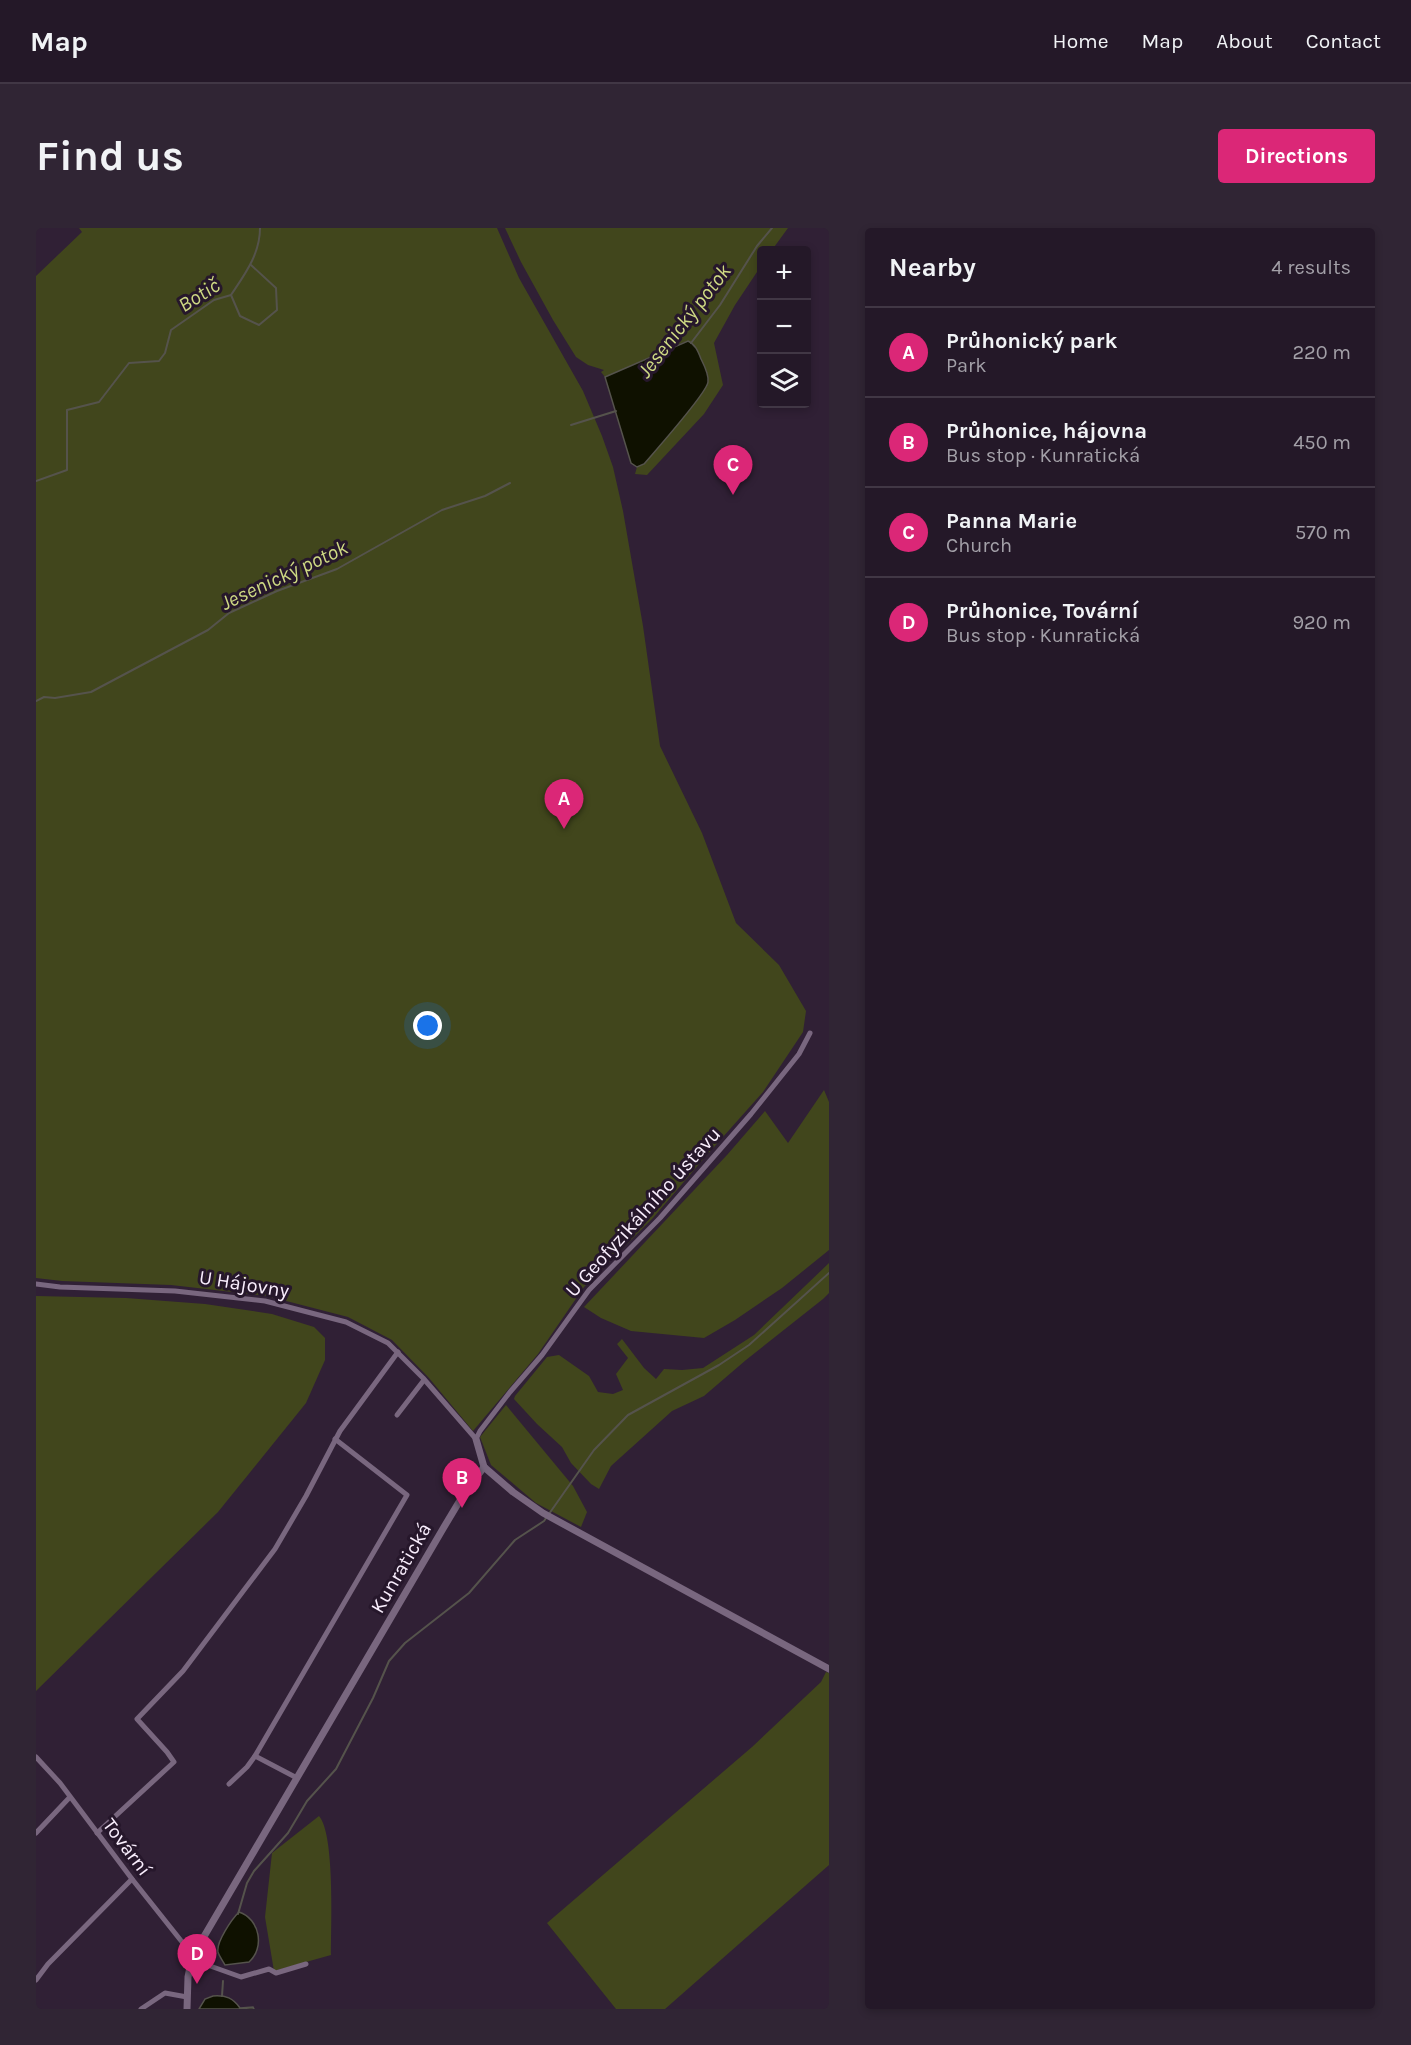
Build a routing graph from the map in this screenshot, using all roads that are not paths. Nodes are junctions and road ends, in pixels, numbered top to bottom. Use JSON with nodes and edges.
{"nodes":[{"id":1,"x":810,"y":1033,"type":"dead end"},
{"id":2,"x":36,"y":1284,"type":"edge"},
{"id":3,"x":398,"y":1352,"type":"junction"},
{"id":4,"x":424,"y":1380,"type":"junction"},
{"id":5,"x":397,"y":1415,"type":"dead end"},
{"id":6,"x":336,"y":1439,"type":"junction"},
{"id":7,"x":476,"y":1440,"type":"junction"},
{"id":8,"x":484,"y":1467,"type":"junction"},
{"id":9,"x":829,"y":1669,"type":"edge"},
{"id":10,"x":255,"y":1756,"type":"junction"},
{"id":11,"x":36,"y":1757,"type":"edge"},
{"id":12,"x":297,"y":1778,"type":"junction"},
{"id":13,"x":229,"y":1784,"type":"dead end"},
{"id":14,"x":70,"y":1797,"type":"junction"},
{"id":15,"x":36,"y":1833,"type":"edge"},
{"id":16,"x":97,"y":1833,"type":"junction"},
{"id":17,"x":132,"y":1880,"type":"junction"},
{"id":18,"x":192,"y":1957,"type":"junction"},
{"id":19,"x":306,"y":1964,"type":"dead end"},
{"id":20,"x":36,"y":1980,"type":"edge"},
{"id":21,"x":187,"y":1997,"type":"junction"},
{"id":22,"x":141,"y":2009,"type":"edge"},
{"id":23,"x":187,"y":2009,"type":"edge"}],
"edges":[{"from":1,"to":7,"type":"street","name":"U Geofyzikálního ústavu"},
{"from":2,"to":3,"type":"street","name":"U Hájovny"},
{"from":3,"to":4,"type":"street","name":"U Hájovny"},
{"from":3,"to":6,"type":"street"},
{"from":4,"to":5,"type":"street"},
{"from":4,"to":7,"type":"street","name":"U Hájovny"},
{"from":6,"to":10,"type":"street"},
{"from":6,"to":16,"type":"street"},
{"from":7,"to":8,"type":"street","name":"U Hájovny"},
{"from":8,"to":9,"type":"street"},
{"from":8,"to":12,"type":"street","name":"Kunratická"},
{"from":10,"to":12,"type":"street"},
{"from":10,"to":13,"type":"street"},
{"from":11,"to":14,"type":"street","name":"Tovární"},
{"from":12,"to":18,"type":"street","name":"Kunratická"},
{"from":14,"to":15,"type":"street"},
{"from":14,"to":16,"type":"street","name":"Tovární"},
{"from":16,"to":17,"type":"street","name":"Tovární"},
{"from":17,"to":18,"type":"street","name":"Tovární"},
{"from":17,"to":20,"type":"street"},
{"from":18,"to":19,"type":"street"},
{"from":18,"to":21,"type":"street","name":"Kunratická"},
{"from":21,"to":22,"type":"street"},
{"from":21,"to":23,"type":"street","name":"Kunratická"}]}
